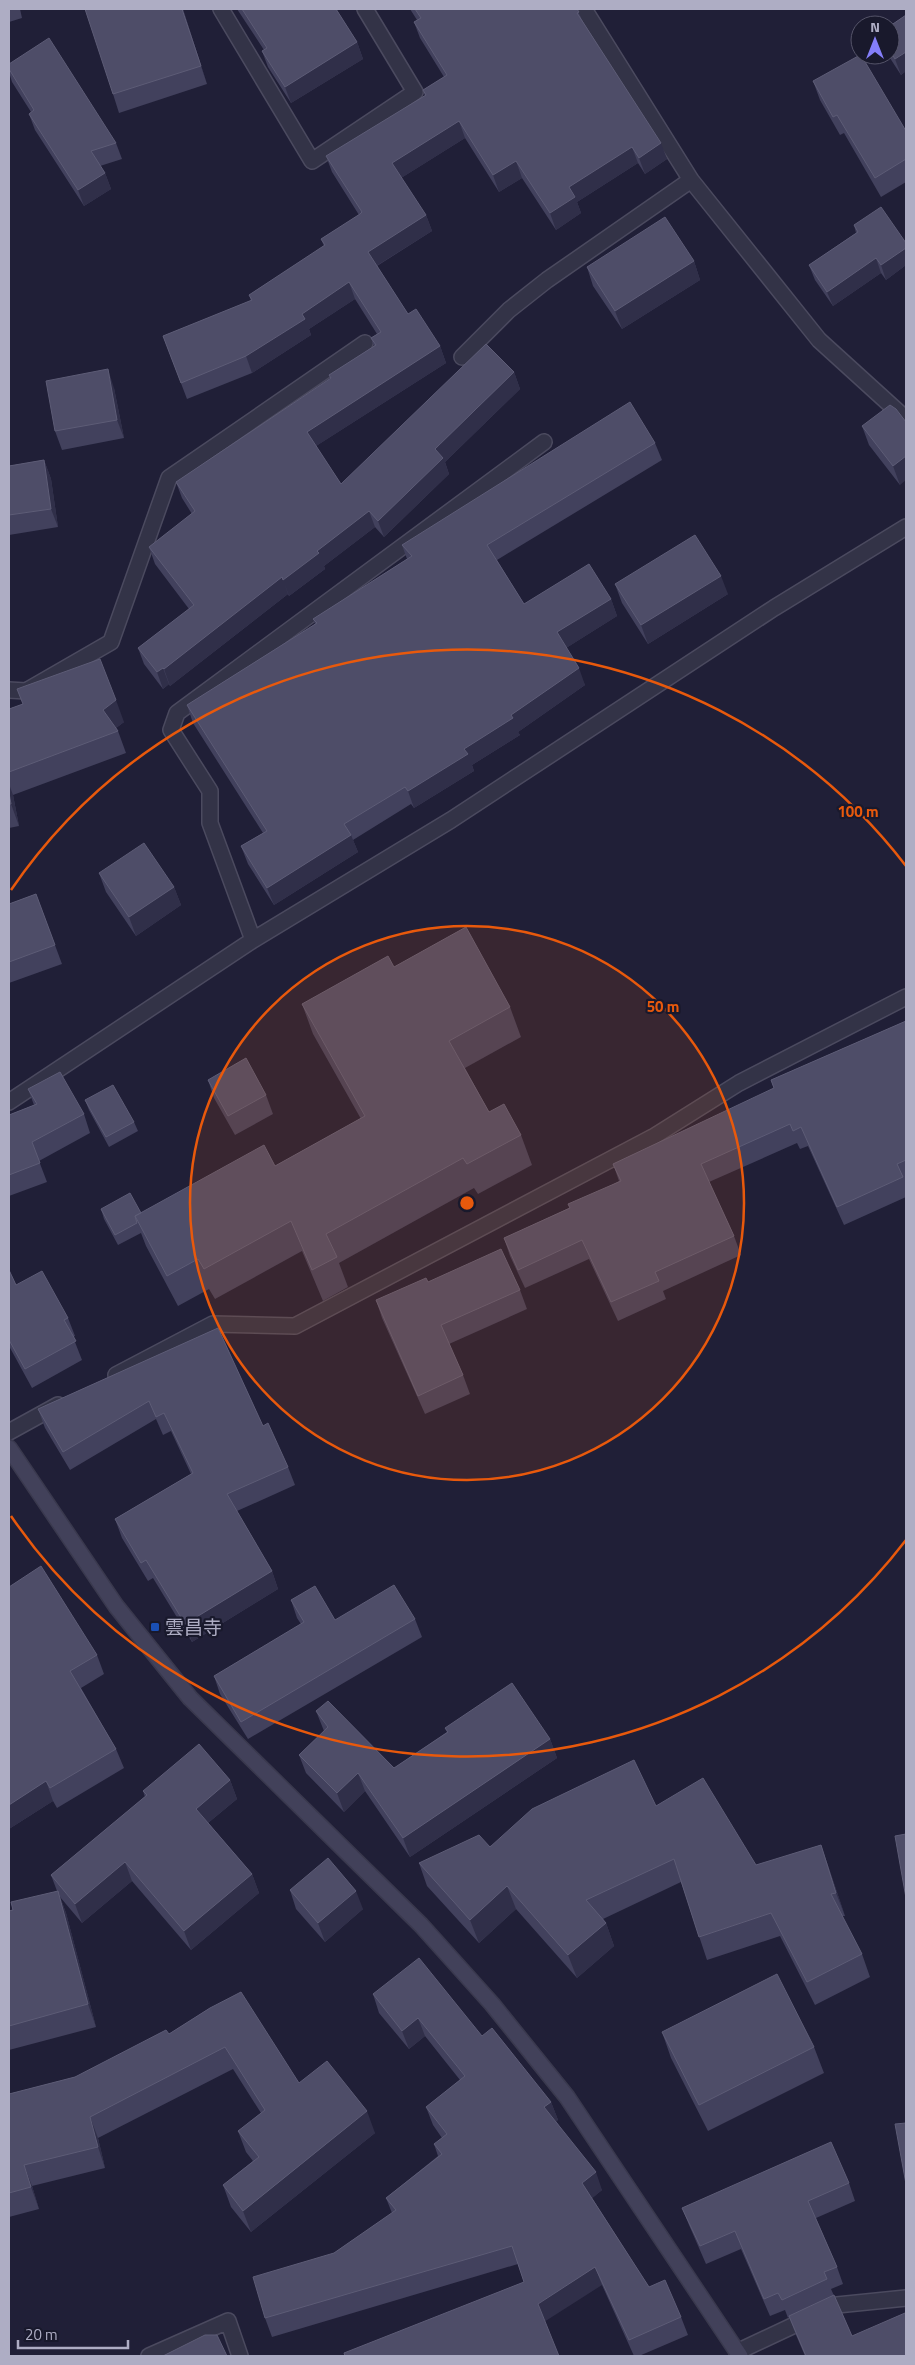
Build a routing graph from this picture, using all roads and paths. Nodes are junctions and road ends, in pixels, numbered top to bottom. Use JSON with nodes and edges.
{"nodes":[{"id":1,"x":221,"y":9,"type":"edge"},
{"id":2,"x":365,"y":9,"type":"edge"},
{"id":3,"x":584,"y":9,"type":"edge"},
{"id":4,"x":691,"y":180,"type":"junction"},
{"id":5,"x":365,"y":343,"type":"dead end"},
{"id":6,"x":462,"y":358,"type":"dead end"},
{"id":7,"x":906,"y":419,"type":"edge"},
{"id":8,"x":544,"y":442,"type":"dead end"},
{"id":9,"x":906,"y":528,"type":"edge"},
{"id":10,"x":9,"y":690,"type":"edge"},
{"id":11,"x":253,"y":940,"type":"junction"},
{"id":12,"x":906,"y":997,"type":"edge"},
{"id":13,"x":9,"y":1102,"type":"edge"},
{"id":14,"x":103,"y":1382,"type":"edge"},
{"id":15,"x":68,"y":1400,"type":"edge"},
{"id":16,"x":9,"y":1432,"type":"edge"},
{"id":17,"x":9,"y":1448,"type":"edge"},
{"id":18,"x":906,"y":2298,"type":"edge"},
{"id":19,"x":735,"y":2355,"type":"edge"},
{"id":20,"x":149,"y":2356,"type":"edge"},
{"id":21,"x":240,"y":2356,"type":"edge"}],
"edges":[{"from":1,"to":2,"type":"street"},
{"from":3,"to":4,"type":"street"},
{"from":4,"to":6,"type":"street"},
{"from":4,"to":7,"type":"street"},
{"from":5,"to":10,"type":"street"},
{"from":8,"to":11,"type":"street"},
{"from":9,"to":11,"type":"street"},
{"from":11,"to":13,"type":"street"},
{"from":12,"to":14,"type":"street"},
{"from":15,"to":16,"type":"street"},
{"from":17,"to":19,"type":"street"},
{"from":18,"to":19,"type":"street"},
{"from":20,"to":21,"type":"street"}]}
